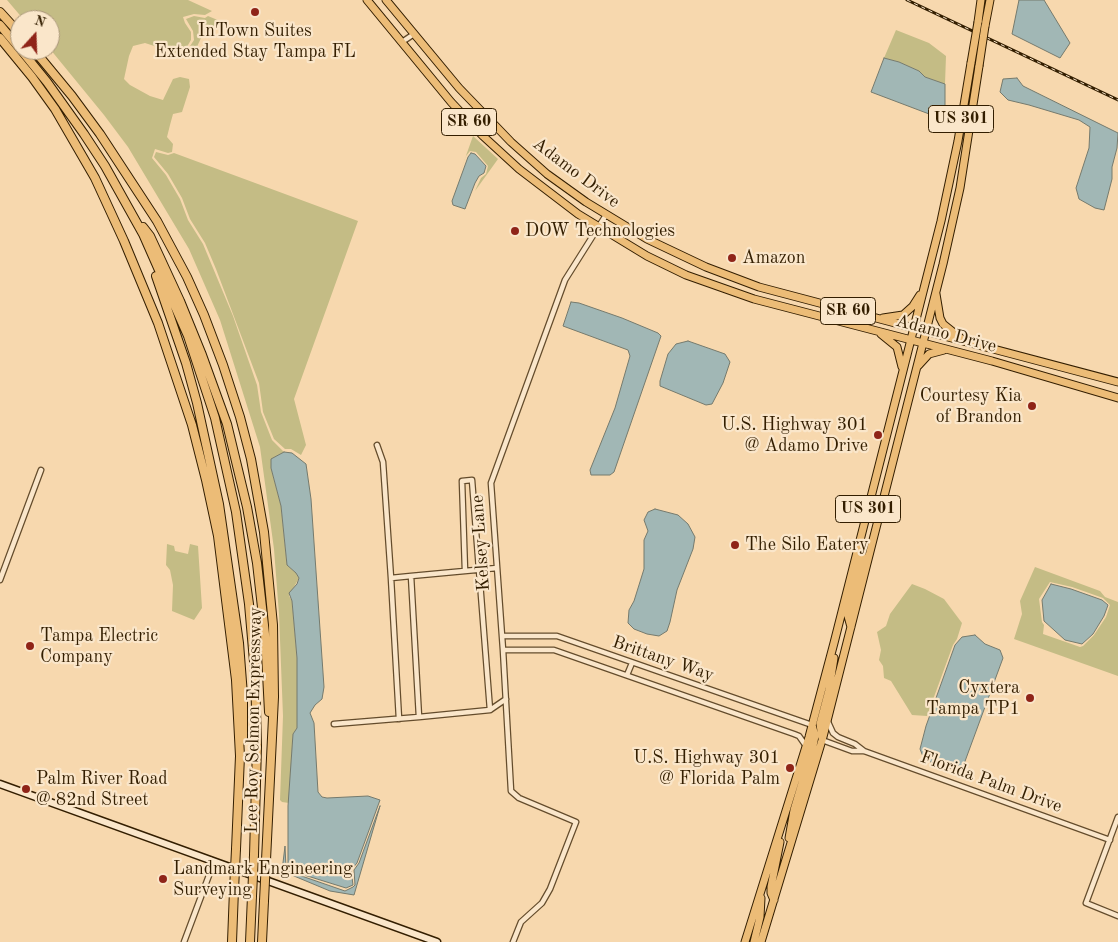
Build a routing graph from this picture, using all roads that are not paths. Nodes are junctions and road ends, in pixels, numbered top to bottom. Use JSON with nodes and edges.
{"nodes":[{"id":1,"x":367,"y":0,"type":"edge"},
{"id":2,"x":386,"y":0,"type":"edge"},
{"id":3,"x":981,"y":0,"type":"edge"},
{"id":4,"x":990,"y":0,"type":"edge"},
{"id":5,"x":0,"y":12,"type":"edge"},
{"id":6,"x":10,"y":23,"type":"edge"},
{"id":7,"x":0,"y":25,"type":"edge"},
{"id":8,"x":414,"y":34,"type":"junction"},
{"id":9,"x":10,"y":36,"type":"edge"},
{"id":10,"x":0,"y":38,"type":"edge"},
{"id":11,"x":402,"y":42,"type":"junction"},
{"id":12,"x":29,"y":60,"type":"edge"},
{"id":13,"x":42,"y":60,"type":"edge"},
{"id":14,"x":131,"y":212,"type":"junction"},
{"id":15,"x":606,"y":215,"type":"junction"},
{"id":16,"x":598,"y":227,"type":"junction"},
{"id":17,"x":143,"y":234,"type":"junction"},
{"id":18,"x":924,"y":288,"type":"junction"},
{"id":19,"x":936,"y":291,"type":"junction"},
{"id":20,"x":876,"y":319,"type":"junction"},
{"id":21,"x":914,"y":329,"type":"junction"},
{"id":22,"x":879,"y":332,"type":"junction"},
{"id":23,"x":925,"y":332,"type":"junction"},
{"id":24,"x":911,"y":339,"type":"junction"},
{"id":25,"x":923,"y":342,"type":"junction"},
{"id":26,"x":968,"y":343,"type":"junction"},
{"id":27,"x":947,"y":350,"type":"junction"},
{"id":28,"x":916,"y":370,"type":"junction"},
{"id":29,"x":902,"y":374,"type":"junction"},
{"id":30,"x":1118,"y":382,"type":"edge"},
{"id":31,"x":1118,"y":398,"type":"edge"},
{"id":32,"x":377,"y":445,"type":"dead end"},
{"id":33,"x":41,"y":470,"type":"dead end"},
{"id":34,"x":858,"y":550,"type":"junction"},
{"id":35,"x":497,"y":568,"type":"junction"},
{"id":36,"x":479,"y":570,"type":"junction"},
{"id":37,"x":465,"y":571,"type":"junction"},
{"id":38,"x":411,"y":576,"type":"junction"},
{"id":39,"x":392,"y":578,"type":"junction"},
{"id":40,"x":0,"y":580,"type":"edge"},
{"id":41,"x":851,"y":627,"type":"junction"},
{"id":42,"x":502,"y":636,"type":"junction"},
{"id":43,"x":834,"y":643,"type":"junction"},
{"id":44,"x":503,"y":650,"type":"junction"},
{"id":45,"x":632,"y":663,"type":"junction"},
{"id":46,"x":627,"y":675,"type":"junction"},
{"id":47,"x":723,"y":694,"type":"junction"},
{"id":48,"x":506,"y":699,"type":"junction"},
{"id":49,"x":719,"y":706,"type":"junction"},
{"id":50,"x":490,"y":710,"type":"junction"},
{"id":51,"x":419,"y":717,"type":"junction"},
{"id":52,"x":399,"y":719,"type":"junction"},
{"id":53,"x":827,"y":720,"type":"junction"},
{"id":54,"x":272,"y":724,"type":"junction"},
{"id":55,"x":334,"y":724,"type":"dead end"},
{"id":56,"x":812,"y":725,"type":"junction"},
{"id":57,"x":822,"y":740,"type":"junction"},
{"id":58,"x":806,"y":746,"type":"junction"},
{"id":59,"x":864,"y":751,"type":"junction"},
{"id":60,"x":240,"y":756,"type":"junction"},
{"id":61,"x":0,"y":784,"type":"edge"},
{"id":62,"x":788,"y":805,"type":"junction"},
{"id":63,"x":1118,"y":817,"type":"edge"},
{"id":64,"x":1110,"y":840,"type":"junction"},
{"id":65,"x":789,"y":851,"type":"junction"},
{"id":66,"x":214,"y":862,"type":"junction"},
{"id":67,"x":760,"y":894,"type":"junction"},
{"id":68,"x":774,"y":900,"type":"junction"},
{"id":69,"x":1118,"y":916,"type":"edge"},
{"id":70,"x":184,"y":942,"type":"edge"},
{"id":71,"x":232,"y":942,"type":"edge"},
{"id":72,"x":250,"y":942,"type":"edge"},
{"id":73,"x":262,"y":942,"type":"edge"},
{"id":74,"x":437,"y":942,"type":"edge"},
{"id":75,"x":513,"y":942,"type":"edge"},
{"id":76,"x":745,"y":942,"type":"edge"},
{"id":77,"x":754,"y":942,"type":"edge"},
{"id":78,"x":761,"y":942,"type":"edge"}],
"edges":[{"from":1,"to":11,"type":"main road","name":"Adamo Drive","number":"SR 60"},
{"from":2,"to":8,"type":"main road","name":"Adamo Drive","number":"SR 60"},
{"from":3,"to":18,"type":"main road","number":"US 301","bridge":true},
{"from":4,"to":19,"type":"main road","number":"US 301","bridge":true},
{"from":5,"to":6,"type":"highway"},
{"from":7,"to":9,"type":"highway"},
{"from":8,"to":11,"type":"street"},
{"from":8,"to":15,"type":"main road","name":"Adamo Drive","number":"SR 60"},
{"from":10,"to":60,"type":"highway","name":"Lee Roy Selmon Expressway"},
{"from":11,"to":16,"type":"main road","name":"Adamo Drive","number":"SR 60"},
{"from":12,"to":14,"type":"highway"},
{"from":13,"to":54,"type":"highway","name":"Lee Roy Selmon Expressway"},
{"from":14,"to":17,"type":"highway"},
{"from":14,"to":54,"type":"highway"},
{"from":15,"to":16,"type":"street","name":"Kelsey Lane"},
{"from":15,"to":20,"type":"main road","name":"Adamo Drive","number":"SR 60"},
{"from":16,"to":22,"type":"main road","name":"Adamo Drive","number":"SR 60"},
{"from":16,"to":35,"type":"street","name":"Kelsey Lane"},
{"from":17,"to":60,"type":"highway"},
{"from":17,"to":72,"type":"highway","bridge":true},
{"from":18,"to":20,"type":"main road"},
{"from":18,"to":21,"type":"main road","number":"US 301"},
{"from":19,"to":23,"type":"main road","number":"US 301"},
{"from":19,"to":26,"type":"main road"},
{"from":20,"to":21,"type":"main road","name":"Adamo Drive","number":"SR 60"},
{"from":21,"to":23,"type":"main road","name":"Adamo Drive","number":"SR 60"},
{"from":21,"to":24,"type":"main road","number":"US 301"},
{"from":22,"to":24,"type":"main road","name":"Adamo Drive","number":"SR 60"},
{"from":22,"to":29,"type":"main road"},
{"from":23,"to":25,"type":"main road","number":"US 301"},
{"from":23,"to":26,"type":"main road","name":"Adamo Drive","number":"SR 60"},
{"from":24,"to":25,"type":"main road","name":"Adamo Drive"},
{"from":24,"to":29,"type":"main road","number":"US 301"},
{"from":25,"to":27,"type":"main road","name":"Adamo Drive"},
{"from":25,"to":28,"type":"main road","number":"US 301"},
{"from":26,"to":30,"type":"main road","name":"Adamo Drive","number":"SR 60"},
{"from":27,"to":28,"type":"main road"},
{"from":27,"to":31,"type":"main road","name":"Adamo Drive"},
{"from":28,"to":41,"type":"main road","number":"US 301"},
{"from":29,"to":34,"type":"main road","number":"US 301"},
{"from":32,"to":39,"type":"street"},
{"from":33,"to":40,"type":"street"},
{"from":34,"to":41,"type":"main road"},
{"from":34,"to":43,"type":"main road","number":"US 301"},
{"from":35,"to":36,"type":"street"},
{"from":35,"to":42,"type":"street","name":"Kelsey Lane"},
{"from":36,"to":37,"type":"street"},
{"from":36,"to":37,"type":"street"},
{"from":36,"to":50,"type":"street"},
{"from":37,"to":38,"type":"street"},
{"from":38,"to":39,"type":"street"},
{"from":38,"to":51,"type":"street"},
{"from":39,"to":52,"type":"street"},
{"from":41,"to":53,"type":"main road","number":"US 301"},
{"from":42,"to":44,"type":"street","name":"Kelsey Lane"},
{"from":42,"to":45,"type":"street","name":"Brittany Way"},
{"from":43,"to":56,"type":"main road","number":"US 301"},
{"from":43,"to":57,"type":"main road"},
{"from":44,"to":46,"type":"street","name":"Brittany Way"},
{"from":44,"to":48,"type":"street","name":"Kelsey Lane"},
{"from":45,"to":46,"type":"street"},
{"from":45,"to":47,"type":"street","name":"Brittany Way"},
{"from":46,"to":49,"type":"street","name":"Brittany Way"},
{"from":47,"to":49,"type":"street"},
{"from":47,"to":56,"type":"street","name":"Brittany Way"},
{"from":48,"to":50,"type":"street"},
{"from":48,"to":75,"type":"street","name":"Kelsey Lane"},
{"from":49,"to":58,"type":"street","name":"Brittany Way"},
{"from":50,"to":51,"type":"street"},
{"from":51,"to":52,"type":"street"},
{"from":52,"to":55,"type":"street"},
{"from":53,"to":57,"type":"main road","number":"US 301"},
{"from":53,"to":59,"type":"street","name":"Florida Palm Drive"},
{"from":54,"to":73,"type":"highway","name":"Lee Roy Selmon Expressway","bridge":true},
{"from":56,"to":58,"type":"main road","number":"US 301"},
{"from":56,"to":65,"type":"main road"},
{"from":57,"to":59,"type":"street","name":"Florida Palm Drive"},
{"from":57,"to":65,"type":"main road","number":"US 301"},
{"from":58,"to":62,"type":"main road","number":"US 301"},
{"from":59,"to":64,"type":"street","name":"Florida Palm Drive"},
{"from":60,"to":71,"type":"highway","name":"Lee Roy Selmon Expressway","bridge":true},
{"from":61,"to":66,"type":"street"},
{"from":62,"to":67,"type":"main road","number":"US 301"},
{"from":62,"to":68,"type":"main road"},
{"from":63,"to":64,"type":"street"},
{"from":64,"to":69,"type":"street"},
{"from":65,"to":68,"type":"main road","number":"US 301"},
{"from":66,"to":70,"type":"street"},
{"from":66,"to":74,"type":"street"},
{"from":67,"to":76,"type":"main road","number":"US 301"},
{"from":67,"to":77,"type":"main road"},
{"from":68,"to":78,"type":"main road","number":"US 301"}]}
